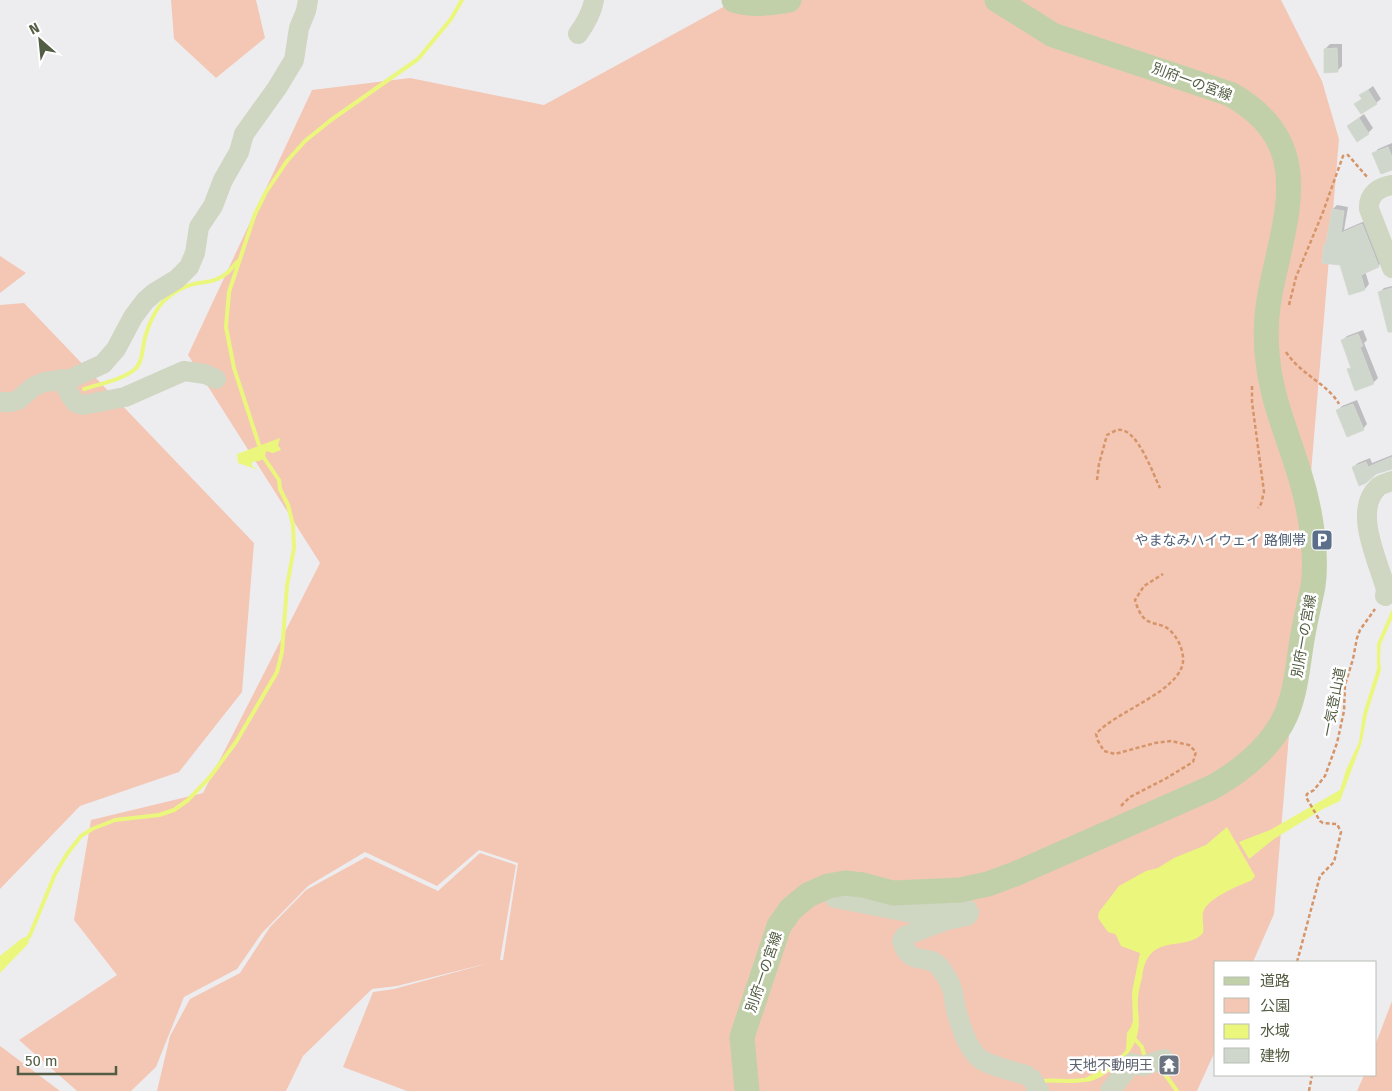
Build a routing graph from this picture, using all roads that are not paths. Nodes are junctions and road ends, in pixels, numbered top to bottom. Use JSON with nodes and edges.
{"nodes":[{"id":1,"x":308,"y":0,"type":"edge"},
{"id":2,"x":594,"y":0,"type":"edge"},
{"id":3,"x":734,"y":0,"type":"edge"},
{"id":4,"x":790,"y":0,"type":"edge"},
{"id":5,"x":996,"y":0,"type":"edge"},
{"id":6,"x":578,"y":34,"type":"dead end"},
{"id":7,"x":1385,"y":187,"type":"edge"},
{"id":8,"x":1392,"y":268,"type":"edge"},
{"id":9,"x":62,"y":379,"type":"junction"},
{"id":10,"x":216,"y":379,"type":"dead end"},
{"id":11,"x":0,"y":402,"type":"edge"},
{"id":12,"x":1392,"y":481,"type":"edge"},
{"id":13,"x":1385,"y":596,"type":"road end"},
{"id":14,"x":828,"y":886,"type":"junction"},
{"id":15,"x":1164,"y":1059,"type":"dead end"},
{"id":16,"x":746,"y":1091,"type":"edge"},
{"id":17,"x":1039,"y":1091,"type":"edge"},
{"id":18,"x":1110,"y":1091,"type":"edge"}],
"edges":[{"from":1,"to":9,"type":"street"},
{"from":2,"to":6,"type":"street"},
{"from":3,"to":4,"type":"main road"},
{"from":5,"to":14,"type":"main road","name":"別府一の宮線"},
{"from":7,"to":8,"type":"street"},
{"from":9,"to":10,"type":"street"},
{"from":9,"to":11,"type":"street"},
{"from":12,"to":13,"type":"street"},
{"from":14,"to":16,"type":"main road","name":"別府一の宮線"},
{"from":14,"to":17,"type":"street"},
{"from":15,"to":18,"type":"street"}]}
